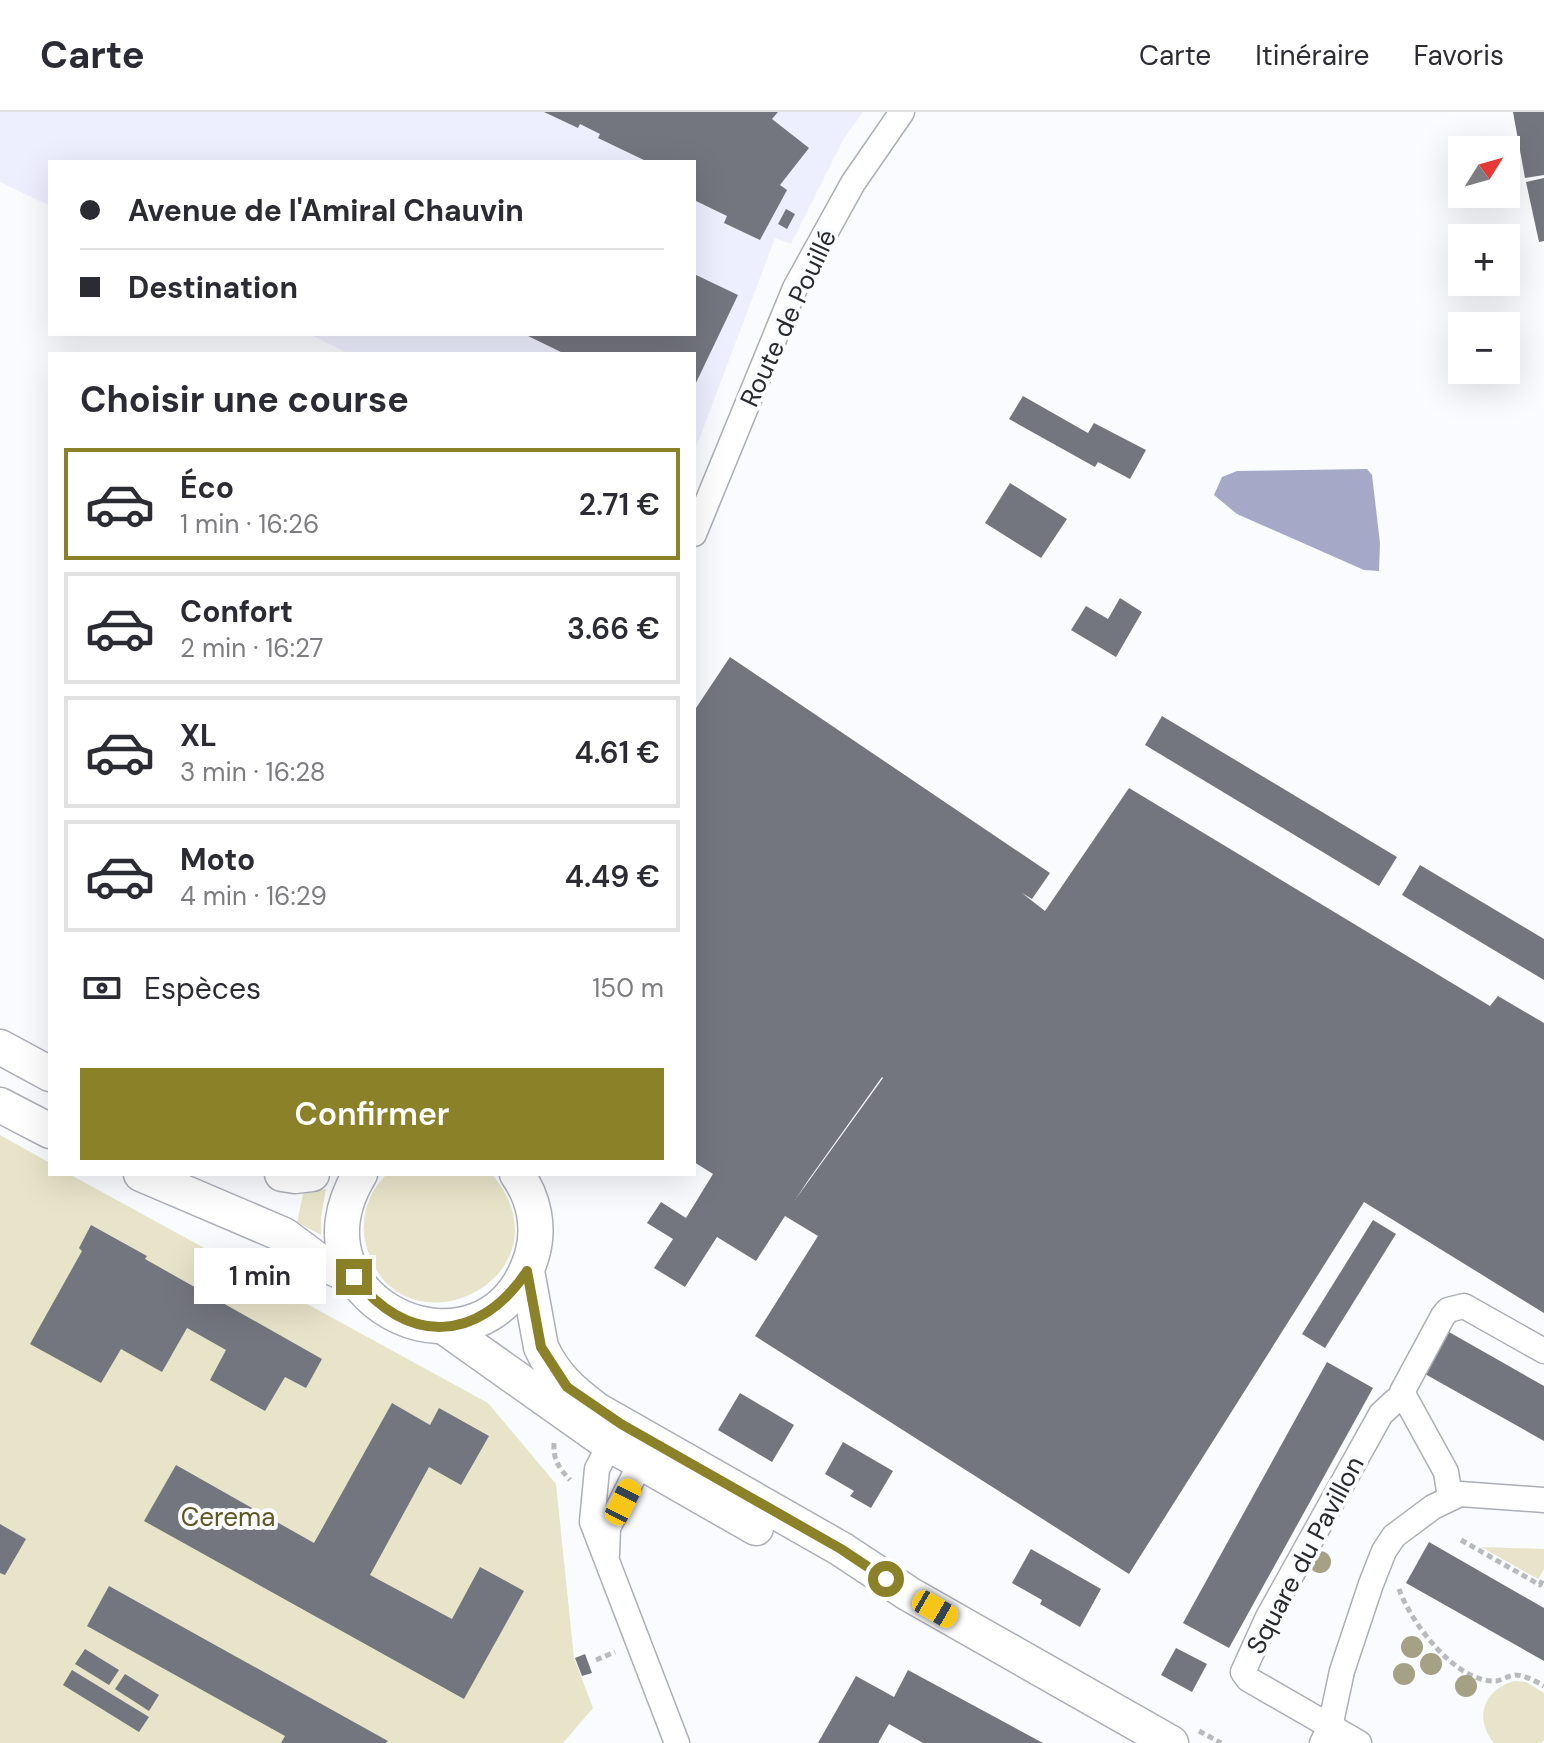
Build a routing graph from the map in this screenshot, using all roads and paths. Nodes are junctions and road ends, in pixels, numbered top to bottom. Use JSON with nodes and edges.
{"nodes":[{"id":1,"x":902,"y":112,"type":"edge"},
{"id":2,"x":696,"y":529,"type":"edge"},
{"id":3,"x":0,"y":1047,"type":"edge"},
{"id":4,"x":48,"y":1073,"type":"edge"},
{"id":5,"x":0,"y":1105,"type":"edge"},
{"id":6,"x":48,"y":1130,"type":"edge"},
{"id":7,"x":146,"y":1176,"type":"edge"},
{"id":8,"x":359,"y":1176,"type":"edge"},
{"id":9,"x":518,"y":1176,"type":"edge"},
{"id":10,"x":527,"y":1271,"type":"junction"},
{"id":11,"x":354,"y":1277,"type":"junction"},
{"id":12,"x":444,"y":1327,"type":"junction"},
{"id":13,"x":1544,"y":1351,"type":"edge"},
{"id":14,"x":1404,"y":1397,"type":"junction"},
{"id":15,"x":615,"y":1434,"type":"junction"},
{"id":16,"x":646,"y":1453,"type":"junction"},
{"id":17,"x":1450,"y":1497,"type":"junction"},
{"id":18,"x":1544,"y":1500,"type":"edge"},
{"id":19,"x":1461,"y":1540,"type":"dead end"},
{"id":20,"x":607,"y":1564,"type":"junction"},
{"id":21,"x":1544,"y":1577,"type":"edge"},
{"id":22,"x":1396,"y":1579,"type":"dead end"},
{"id":23,"x":1542,"y":1586,"type":"edge"},
{"id":24,"x":620,"y":1650,"type":"dead end"},
{"id":25,"x":596,"y":1660,"type":"dead end"},
{"id":26,"x":1543,"y":1684,"type":"edge"},
{"id":27,"x":1326,"y":1735,"type":"edge"},
{"id":28,"x":677,"y":1743,"type":"edge"},
{"id":29,"x":1171,"y":1743,"type":"edge"},
{"id":30,"x":1359,"y":1743,"type":"edge"}],
"edges":[{"from":1,"to":2,"type":"street","name":"Route de Pouillé"},
{"from":3,"to":4,"type":"main road"},
{"from":5,"to":6,"type":"main road"},
{"from":7,"to":11,"type":"main road"},
{"from":8,"to":11,"type":"main road"},
{"from":9,"to":10,"type":"main road"},
{"from":10,"to":12,"type":"main road"},
{"from":10,"to":15,"type":"main road"},
{"from":11,"to":12,"type":"main road"},
{"from":12,"to":15,"type":"main road"},
{"from":13,"to":14,"type":"street","name":"Square du Pavillon"},
{"from":14,"to":17,"type":"street"},
{"from":14,"to":27,"type":"street","name":"Square du Pavillon"},
{"from":15,"to":16,"type":"main road"},
{"from":15,"to":20,"type":"street"},
{"from":16,"to":20,"type":"street"},
{"from":16,"to":29,"type":"main road"},
{"from":17,"to":18,"type":"street"},
{"from":17,"to":27,"type":"street"},
{"from":19,"to":23,"type":"path"},
{"from":20,"to":28,"type":"street"},
{"from":21,"to":23,"type":"path"},
{"from":22,"to":26,"type":"path"},
{"from":24,"to":25,"type":"path"},
{"from":27,"to":30,"type":"street","name":"Square du Pavillon"}]}
